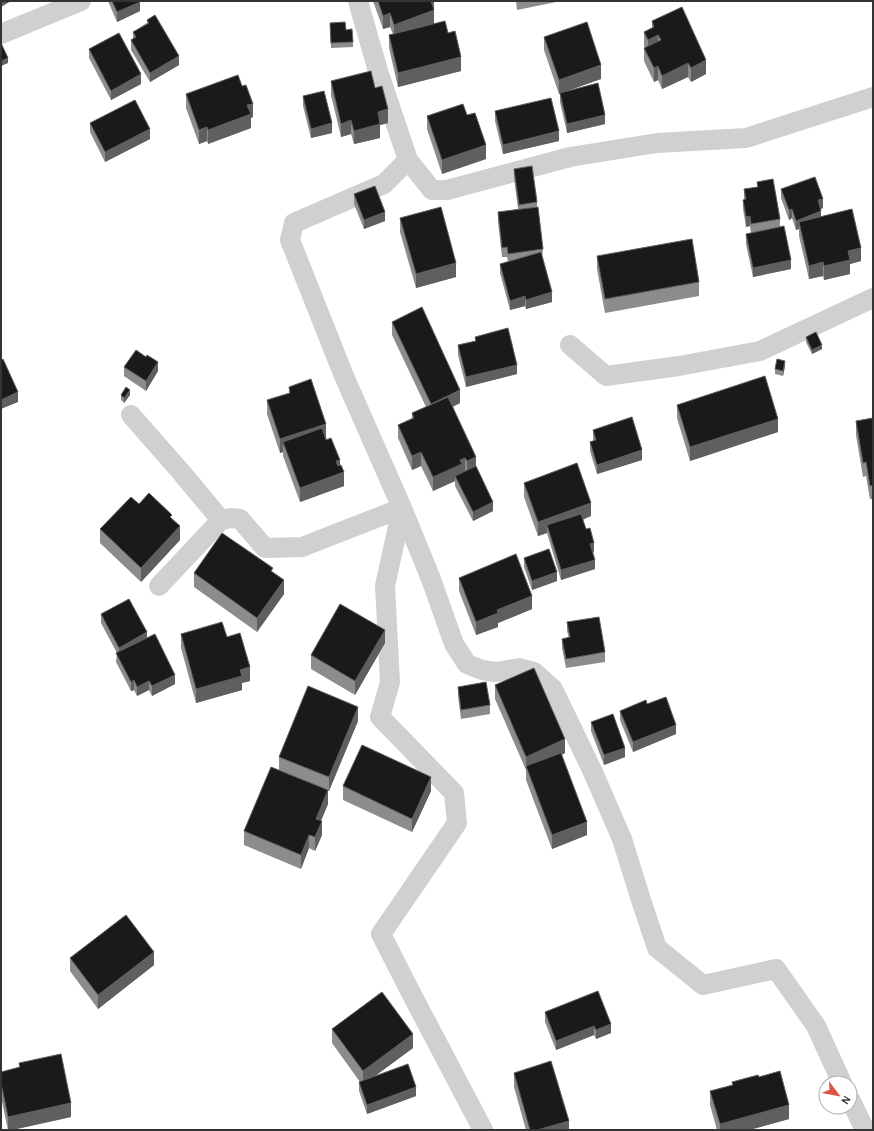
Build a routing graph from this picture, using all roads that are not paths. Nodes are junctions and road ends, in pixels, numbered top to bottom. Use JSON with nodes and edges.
{"nodes":[{"id":1,"x":81,"y":1,"type":"edge"},
{"id":2,"x":358,"y":1,"type":"edge"},
{"id":3,"x":1,"y":34,"type":"edge"},
{"id":4,"x":873,"y":97,"type":"edge"},
{"id":5,"x":408,"y":160,"type":"junction"},
{"id":6,"x":873,"y":298,"type":"edge"},
{"id":7,"x":570,"y":345,"type":"dead end"},
{"id":8,"x":131,"y":415,"type":"dead end"},
{"id":9,"x":402,"y":508,"type":"junction"},
{"id":10,"x":220,"y":520,"type":"junction"},
{"id":11,"x":159,"y":586,"type":"dead end"},
{"id":12,"x":838,"y":1075,"type":"edge"},
{"id":13,"x":858,"y":1115,"type":"edge"},
{"id":14,"x":483,"y":1130,"type":"edge"},
{"id":15,"x":865,"y":1130,"type":"edge"}],
"edges":[{"from":1,"to":3,"type":"street"},
{"from":2,"to":5,"type":"street"},
{"from":4,"to":5,"type":"street"},
{"from":5,"to":9,"type":"street"},
{"from":6,"to":7,"type":"street"},
{"from":8,"to":10,"type":"street"},
{"from":9,"to":10,"type":"street"},
{"from":9,"to":12,"type":"street"},
{"from":9,"to":14,"type":"street"},
{"from":10,"to":11,"type":"street"},
{"from":13,"to":15,"type":"street"}]}
